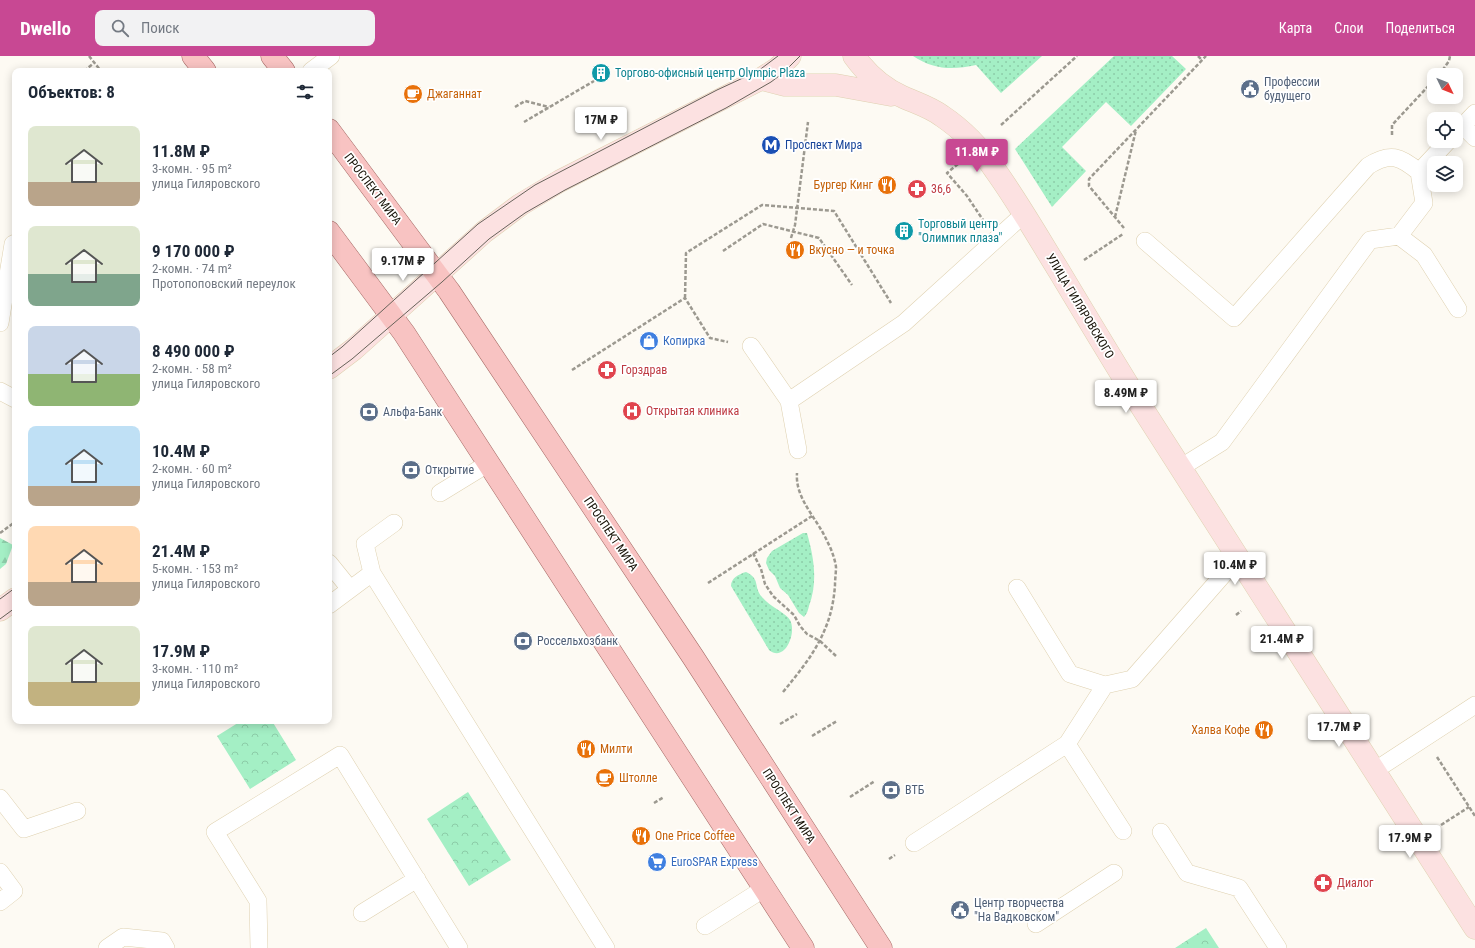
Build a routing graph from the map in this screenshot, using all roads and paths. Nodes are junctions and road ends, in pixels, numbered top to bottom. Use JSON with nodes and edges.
{"nodes":[{"id":1,"x":89,"y":56,"type":"edge"},
{"id":2,"x":193,"y":56,"type":"edge"},
{"id":3,"x":272,"y":56,"type":"edge"},
{"id":4,"x":331,"y":56,"type":"edge"},
{"id":5,"x":790,"y":56,"type":"edge"},
{"id":6,"x":854,"y":56,"type":"edge"},
{"id":7,"x":1077,"y":56,"type":"edge"},
{"id":8,"x":1198,"y":56,"type":"edge"},
{"id":9,"x":1206,"y":56,"type":"edge"},
{"id":10,"x":1450,"y":56,"type":"edge"},
{"id":11,"x":1202,"y":60,"type":"junction"},
{"id":12,"x":94,"y":63,"type":"junction"},
{"id":13,"x":88,"y":68,"type":"edge"},
{"id":14,"x":98,"y":68,"type":"edge"},
{"id":15,"x":203,"y":68,"type":"edge"},
{"id":16,"x":282,"y":68,"type":"edge"},
{"id":17,"x":315,"y":68,"type":"edge"},
{"id":18,"x":1444,"y":68,"type":"edge"},
{"id":19,"x":761,"y":79,"type":"junction"},
{"id":20,"x":594,"y":81,"type":"dead end"},
{"id":21,"x":1427,"y":88,"type":"edge"},
{"id":22,"x":902,"y":97,"type":"junction"},
{"id":23,"x":549,"y":107,"type":"junction"},
{"id":24,"x":515,"y":108,"type":"dead end"},
{"id":25,"x":1475,"y":113,"type":"edge"},
{"id":26,"x":524,"y":122,"type":"dead end"},
{"id":27,"x":808,"y":122,"type":"dead end"},
{"id":28,"x":1001,"y":125,"type":"dead end"},
{"id":29,"x":1463,"y":126,"type":"edge"},
{"id":30,"x":1136,"y":129,"type":"junction"},
{"id":31,"x":1463,"y":132,"type":"edge"},
{"id":32,"x":332,"y":134,"type":"edge"},
{"id":33,"x":1475,"y":138,"type":"edge"},
{"id":34,"x":1441,"y":148,"type":"edge"},
{"id":35,"x":1392,"y":157,"type":"junction"},
{"id":36,"x":960,"y":163,"type":"dead end"},
{"id":37,"x":1419,"y":172,"type":"junction"},
{"id":38,"x":797,"y":208,"type":"junction"},
{"id":39,"x":1024,"y":214,"type":"junction"},
{"id":40,"x":1115,"y":217,"type":"junction"},
{"id":41,"x":793,"y":232,"type":"junction"},
{"id":42,"x":332,"y":236,"type":"edge"},
{"id":43,"x":1399,"y":236,"type":"junction"},
{"id":44,"x":791,"y":238,"type":"dead end"},
{"id":45,"x":995,"y":239,"type":"junction"},
{"id":46,"x":1145,"y":241,"type":"dead end"},
{"id":47,"x":9,"y":242,"type":"edge"},
{"id":48,"x":723,"y":251,"type":"dead end"},
{"id":49,"x":1083,"y":260,"type":"dead end"},
{"id":50,"x":437,"y":275,"type":"junction"},
{"id":51,"x":852,"y":285,"type":"dead end"},
{"id":52,"x":685,"y":298,"type":"junction"},
{"id":53,"x":1458,"y":309,"type":"dead end"},
{"id":54,"x":392,"y":314,"type":"junction"},
{"id":55,"x":0,"y":323,"type":"edge"},
{"id":56,"x":904,"y":323,"type":"junction"},
{"id":57,"x":751,"y":346,"type":"joint"},
{"id":58,"x":332,"y":366,"type":"edge"},
{"id":59,"x":572,"y":370,"type":"dead end"},
{"id":60,"x":0,"y":391,"type":"edge"},
{"id":61,"x":12,"y":397,"type":"edge"},
{"id":62,"x":789,"y":401,"type":"junction"},
{"id":63,"x":798,"y":450,"type":"joint"},
{"id":64,"x":489,"y":463,"type":"junction"},
{"id":65,"x":1180,"y":468,"type":"junction"},
{"id":66,"x":440,"y":493,"type":"dead end"},
{"id":67,"x":812,"y":516,"type":"junction"},
{"id":68,"x":394,"y":523,"type":"dead end"},
{"id":69,"x":12,"y":524,"type":"edge"},
{"id":70,"x":0,"y":533,"type":"edge"},
{"id":71,"x":754,"y":554,"type":"junction"},
{"id":72,"x":1237,"y":559,"type":"junction"},
{"id":73,"x":332,"y":567,"type":"edge"},
{"id":74,"x":372,"y":573,"type":"junction"},
{"id":75,"x":708,"y":583,"type":"dead end"},
{"id":76,"x":1017,"y":588,"type":"dead end"},
{"id":77,"x":350,"y":589,"type":"junction"},
{"id":78,"x":12,"y":601,"type":"edge"},
{"id":79,"x":332,"y":603,"type":"edge"},
{"id":80,"x":0,"y":610,"type":"edge"},
{"id":81,"x":820,"y":641,"type":"junction"},
{"id":82,"x":836,"y":656,"type":"dead end"},
{"id":83,"x":1105,"y":685,"type":"junction"},
{"id":84,"x":783,"y":692,"type":"dead end"},
{"id":85,"x":1475,"y":705,"type":"edge"},
{"id":86,"x":797,"y":714,"type":"dead end"},
{"id":87,"x":837,"y":721,"type":"dead end"},
{"id":88,"x":780,"y":724,"type":"dead end"},
{"id":89,"x":812,"y":736,"type":"dead end"},
{"id":90,"x":1425,"y":738,"type":"junction"},
{"id":91,"x":1067,"y":744,"type":"junction"},
{"id":92,"x":1374,"y":771,"type":"junction"},
{"id":93,"x":875,"y":781,"type":"dead end"},
{"id":94,"x":664,"y":797,"type":"dead end"},
{"id":95,"x":850,"y":797,"type":"dead end"},
{"id":96,"x":0,"y":798,"type":"edge"},
{"id":97,"x":654,"y":803,"type":"dead end"},
{"id":98,"x":1469,"y":807,"type":"junction"},
{"id":99,"x":77,"y":811,"type":"dead end"},
{"id":100,"x":1475,"y":816,"type":"edge"},
{"id":101,"x":1440,"y":825,"type":"dead end"},
{"id":102,"x":1123,"y":831,"type":"dead end"},
{"id":103,"x":1161,"y":832,"type":"dead end"},
{"id":104,"x":914,"y":843,"type":"dead end"},
{"id":105,"x":0,"y":872,"type":"edge"},
{"id":106,"x":1114,"y":873,"type":"dead end"},
{"id":107,"x":417,"y":879,"type":"junction"},
{"id":108,"x":765,"y":888,"type":"junction"},
{"id":109,"x":0,"y":902,"type":"edge"},
{"id":110,"x":362,"y":913,"type":"dead end"},
{"id":111,"x":1036,"y":924,"type":"dead end"},
{"id":112,"x":705,"y":926,"type":"dead end"},
{"id":113,"x":1475,"y":928,"type":"edge"},
{"id":114,"x":107,"y":948,"type":"edge"},
{"id":115,"x":166,"y":948,"type":"edge"},
{"id":116,"x":259,"y":948,"type":"edge"},
{"id":117,"x":459,"y":948,"type":"edge"},
{"id":118,"x":606,"y":948,"type":"edge"},
{"id":119,"x":804,"y":948,"type":"edge"},
{"id":120,"x":881,"y":948,"type":"edge"},
{"id":121,"x":1278,"y":948,"type":"edge"}],
"edges":[{"from":1,"to":12,"type":"path"},
{"from":2,"to":15,"type":"main road"},
{"from":3,"to":16,"type":"main road"},
{"from":4,"to":17,"type":"lane"},
{"from":5,"to":19,"type":"street"},
{"from":6,"to":22,"type":"street","name":"УЛИЦА ГИЛЯРОВСКОГО"},
{"from":7,"to":28,"type":"path"},
{"from":8,"to":11,"type":"path"},
{"from":9,"to":11,"type":"path"},
{"from":10,"to":18,"type":"path"},
{"from":11,"to":30,"type":"path"},
{"from":12,"to":13,"type":"path"},
{"from":12,"to":14,"type":"path"},
{"from":19,"to":22,"type":"street","name":"УЛИЦА ГИЛЯРОВСКОГО"},
{"from":19,"to":50,"type":"street"},
{"from":20,"to":23,"type":"path"},
{"from":21,"to":35,"type":"path"},
{"from":22,"to":39,"type":"street","name":"УЛИЦА ГИЛЯРОВСКОГО"},
{"from":23,"to":24,"type":"path"},
{"from":23,"to":26,"type":"path"},
{"from":25,"to":29,"type":"lane"},
{"from":27,"to":38,"type":"path"},
{"from":30,"to":40,"type":"path"},
{"from":30,"to":40,"type":"path"},
{"from":31,"to":33,"type":"lane"},
{"from":32,"to":50,"type":"main road","name":"ПРОСПЕКТ МИРА"},
{"from":34,"to":37,"type":"lane"},
{"from":35,"to":37,"type":"lane"},
{"from":35,"to":46,"type":"lane"},
{"from":36,"to":45,"type":"path"},
{"from":37,"to":43,"type":"lane"},
{"from":38,"to":41,"type":"path"},
{"from":38,"to":52,"type":"path"},
{"from":38,"to":56,"type":"path"},
{"from":39,"to":45,"type":"lane"},
{"from":39,"to":65,"type":"street","name":"УЛИЦА ГИЛЯРОВСКОГО"},
{"from":40,"to":49,"type":"path"},
{"from":41,"to":44,"type":"path"},
{"from":41,"to":48,"type":"path"},
{"from":41,"to":51,"type":"path"},
{"from":42,"to":54,"type":"main road"},
{"from":43,"to":53,"type":"lane"},
{"from":43,"to":65,"type":"lane"},
{"from":45,"to":56,"type":"lane"},
{"from":47,"to":55,"type":"lane"},
{"from":50,"to":54,"type":"street"},
{"from":50,"to":120,"type":"main road","name":"ПРОСПЕКТ МИРА"},
{"from":52,"to":57,"type":"path"},
{"from":52,"to":59,"type":"path"},
{"from":54,"to":58,"type":"street"},
{"from":54,"to":64,"type":"main road"},
{"from":56,"to":62,"type":"lane"},
{"from":57,"to":62,"type":"lane"},
{"from":60,"to":61,"type":"lane"},
{"from":62,"to":63,"type":"lane"},
{"from":63,"to":67,"type":"path"},
{"from":64,"to":66,"type":"lane"},
{"from":64,"to":108,"type":"main road"},
{"from":65,"to":72,"type":"street","name":"УЛИЦА ГИЛЯРОВСКОГО"},
{"from":67,"to":71,"type":"path"},
{"from":67,"to":81,"type":"path"},
{"from":68,"to":74,"type":"lane"},
{"from":69,"to":70,"type":"path"},
{"from":71,"to":75,"type":"path"},
{"from":71,"to":81,"type":"path"},
{"from":72,"to":83,"type":"lane"},
{"from":72,"to":92,"type":"street","name":"УЛИЦА ГИЛЯРОВСКОГО"},
{"from":73,"to":77,"type":"lane"},
{"from":74,"to":77,"type":"lane"},
{"from":74,"to":118,"type":"lane"},
{"from":76,"to":83,"type":"lane"},
{"from":77,"to":79,"type":"lane"},
{"from":78,"to":80,"type":"street"},
{"from":81,"to":82,"type":"path"},
{"from":81,"to":84,"type":"path"},
{"from":83,"to":91,"type":"lane"},
{"from":85,"to":90,"type":"lane"},
{"from":86,"to":88,"type":"path"},
{"from":87,"to":89,"type":"path"},
{"from":90,"to":92,"type":"lane"},
{"from":90,"to":98,"type":"path"},
{"from":91,"to":102,"type":"lane"},
{"from":91,"to":104,"type":"lane"},
{"from":92,"to":113,"type":"street","name":"УЛИЦА ГИЛЯРОВСКОГО"},
{"from":93,"to":95,"type":"path"},
{"from":94,"to":97,"type":"path"},
{"from":96,"to":99,"type":"lane"},
{"from":98,"to":100,"type":"path"},
{"from":98,"to":101,"type":"path"},
{"from":103,"to":121,"type":"lane"},
{"from":105,"to":109,"type":"lane"},
{"from":106,"to":111,"type":"lane"},
{"from":107,"to":110,"type":"lane"},
{"from":107,"to":116,"type":"lane"},
{"from":107,"to":117,"type":"lane"},
{"from":108,"to":112,"type":"lane"},
{"from":108,"to":119,"type":"main road"},
{"from":114,"to":115,"type":"lane"}]}
